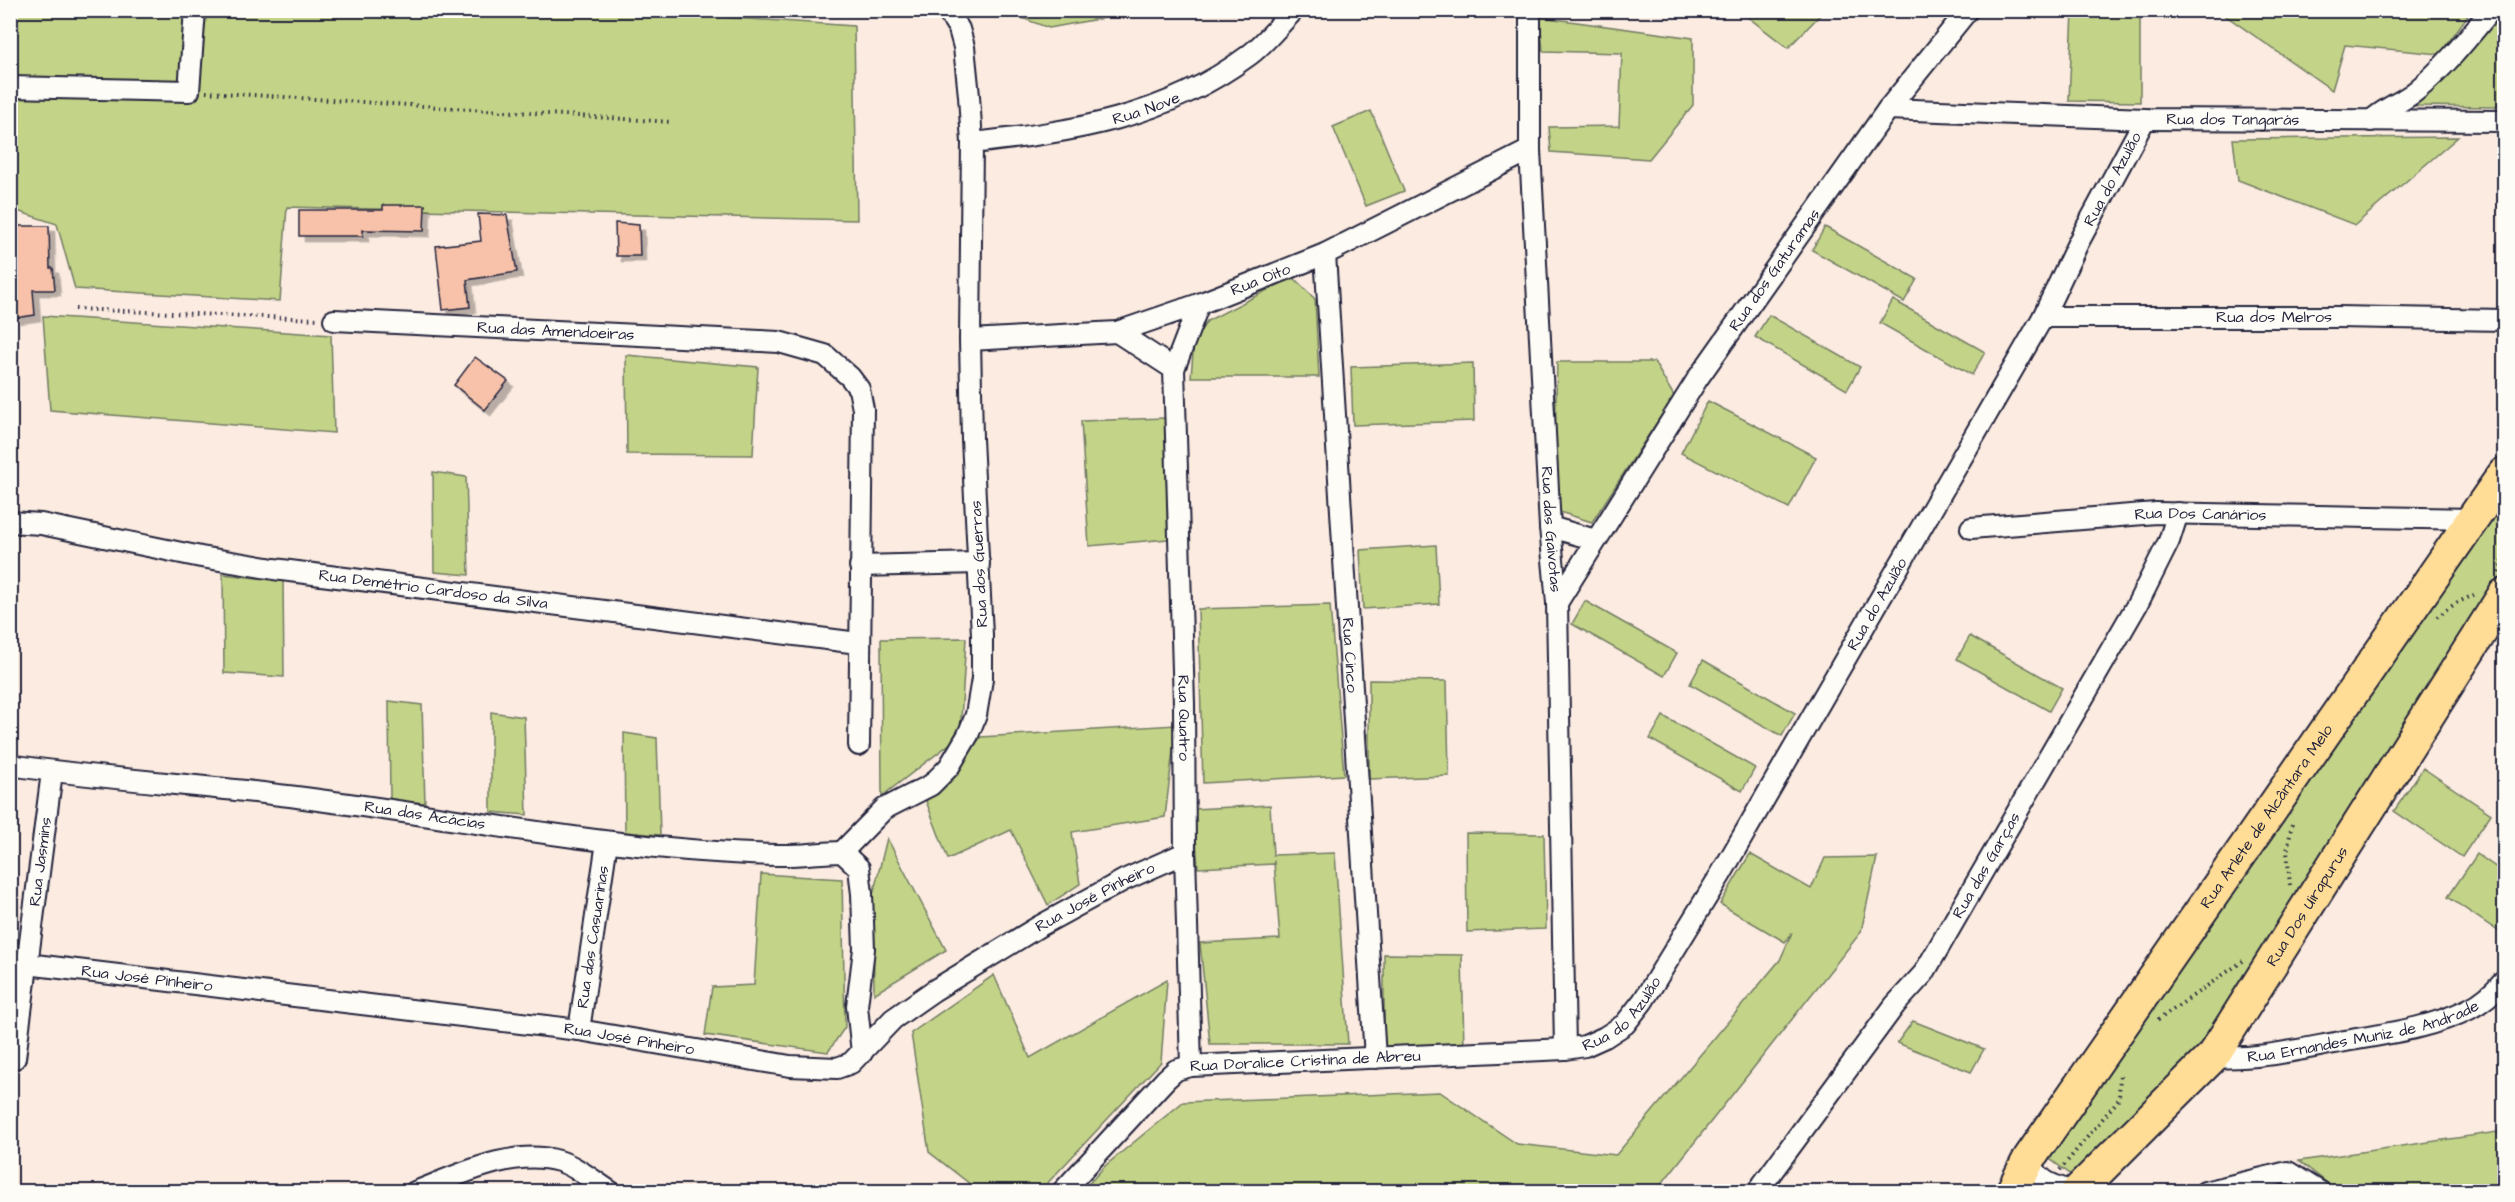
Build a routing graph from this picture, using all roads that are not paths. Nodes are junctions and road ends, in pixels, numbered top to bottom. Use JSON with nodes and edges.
{"nodes":[{"id":1,"x":195,"y":10,"type":"edge"},
{"id":2,"x":947,"y":10,"type":"edge"},
{"id":3,"x":1294,"y":10,"type":"edge"},
{"id":4,"x":1530,"y":10,"type":"edge"},
{"id":5,"x":1968,"y":10,"type":"edge"},
{"id":6,"x":2491,"y":10,"type":"edge"},
{"id":7,"x":10,"y":87,"type":"edge"},
{"id":8,"x":1888,"y":109,"type":"junction"},
{"id":9,"x":2145,"y":119,"type":"junction"},
{"id":10,"x":2505,"y":121,"type":"edge"},
{"id":11,"x":2370,"y":122,"type":"junction"},
{"id":12,"x":972,"y":142,"type":"junction"},
{"id":13,"x":1530,"y":150,"type":"junction"},
{"id":14,"x":1325,"y":254,"type":"junction"},
{"id":15,"x":1199,"y":304,"type":"junction"},
{"id":16,"x":2043,"y":317,"type":"junction"},
{"id":17,"x":334,"y":320,"type":"road end"},
{"id":18,"x":2505,"y":320,"type":"edge"},
{"id":19,"x":1118,"y":332,"type":"junction"},
{"id":20,"x":970,"y":340,"type":"junction"},
{"id":21,"x":1174,"y":369,"type":"junction"},
{"id":22,"x":2505,"y":474,"type":"edge"},
{"id":23,"x":2178,"y":513,"type":"junction"},
{"id":24,"x":2473,"y":519,"type":"junction"},
{"id":25,"x":10,"y":522,"type":"edge"},
{"id":26,"x":1551,"y":527,"type":"junction"},
{"id":27,"x":1971,"y":528,"type":"dead end"},
{"id":28,"x":1596,"y":540,"type":"junction"},
{"id":29,"x":979,"y":563,"type":"junction"},
{"id":30,"x":860,"y":566,"type":"junction"},
{"id":31,"x":2492,"y":589,"type":"edge"},
{"id":32,"x":1557,"y":603,"type":"junction"},
{"id":33,"x":858,"y":643,"type":"junction"},
{"id":34,"x":859,"y":745,"type":"dead end"},
{"id":35,"x":10,"y":765,"type":"edge"},
{"id":36,"x":52,"y":772,"type":"junction"},
{"id":37,"x":607,"y":842,"type":"junction"},
{"id":38,"x":842,"y":852,"type":"junction"},
{"id":39,"x":1185,"y":853,"type":"junction"},
{"id":40,"x":19,"y":963,"type":"edge"},
{"id":41,"x":2505,"y":980,"type":"edge"},
{"id":42,"x":579,"y":1030,"type":"junction"},
{"id":43,"x":1565,"y":1049,"type":"junction"},
{"id":44,"x":862,"y":1053,"type":"junction"},
{"id":45,"x":2212,"y":1057,"type":"junction"},
{"id":46,"x":15,"y":1058,"type":"dead end"},
{"id":47,"x":1375,"y":1058,"type":"junction"},
{"id":48,"x":1191,"y":1066,"type":"junction"},
{"id":49,"x":2029,"y":1160,"type":"junction"},
{"id":50,"x":2067,"y":1189,"type":"edge"},
{"id":51,"x":415,"y":1191,"type":"edge"},
{"id":52,"x":611,"y":1191,"type":"edge"},
{"id":53,"x":1062,"y":1191,"type":"edge"},
{"id":54,"x":1757,"y":1191,"type":"edge"},
{"id":55,"x":2012,"y":1191,"type":"edge"},
{"id":56,"x":2205,"y":1191,"type":"edge"},
{"id":57,"x":2320,"y":1191,"type":"edge"}],
"edges":[{"from":1,"to":7,"type":"street"},
{"from":2,"to":12,"type":"street","name":"Rua dos Guerras"},
{"from":3,"to":12,"type":"street","name":"Rua Nove"},
{"from":4,"to":13,"type":"street","name":"Rua das Gaivotas"},
{"from":5,"to":8,"type":"street","name":"Rua dos Gaturamas"},
{"from":6,"to":11,"type":"street"},
{"from":8,"to":9,"type":"street","name":"Rua dos Tangarás"},
{"from":8,"to":28,"type":"street","name":"Rua dos Gaturamas"},
{"from":9,"to":11,"type":"street","name":"Rua dos Tangarás"},
{"from":9,"to":16,"type":"street","name":"Rua do Azulão"},
{"from":10,"to":11,"type":"street","name":"Rua dos Tangarás"},
{"from":12,"to":20,"type":"street","name":"Rua dos Guerras"},
{"from":13,"to":14,"type":"street","name":"Rua Oito"},
{"from":13,"to":26,"type":"street","name":"Rua das Gaivotas"},
{"from":14,"to":15,"type":"street","name":"Rua Oito"},
{"from":14,"to":47,"type":"street","name":"Rua Cinco"},
{"from":15,"to":19,"type":"street","name":"Rua Oito"},
{"from":15,"to":21,"type":"street","name":"Rua Quatro"},
{"from":16,"to":18,"type":"street","name":"Rua dos Melros"},
{"from":16,"to":43,"type":"street","name":"Rua do Azulão"},
{"from":17,"to":30,"type":"street","name":"Rua das Amendoeiras"},
{"from":19,"to":20,"type":"street","name":"Rua Oito"},
{"from":19,"to":21,"type":"street"},
{"from":20,"to":29,"type":"street","name":"Rua dos Guerras"},
{"from":21,"to":39,"type":"street","name":"Rua Quatro"},
{"from":22,"to":24,"type":"main road","name":"Rua Arlete de Alcântara Melo"},
{"from":23,"to":24,"type":"street","name":"Rua Dos Canários"},
{"from":23,"to":27,"type":"street","name":"Rua Dos Canários"},
{"from":23,"to":54,"type":"street","name":"Rua das Garças"},
{"from":24,"to":49,"type":"main road","name":"Rua Arlete de Alcântara Melo"},
{"from":25,"to":33,"type":"street","name":"Rua Demétrio Cardoso da Silva"},
{"from":26,"to":28,"type":"street"},
{"from":26,"to":32,"type":"street","name":"Rua das Gaivotas"},
{"from":28,"to":32,"type":"street","name":"Rua dos Gaturamas"},
{"from":29,"to":30,"type":"street"},
{"from":29,"to":38,"type":"street","name":"Rua dos Guerras"},
{"from":30,"to":33,"type":"street","name":"Rua das Amendoeiras"},
{"from":31,"to":45,"type":"main road","name":"Rua Dos Uirapurus"},
{"from":32,"to":43,"type":"street","name":"Rua das Gaivotas"},
{"from":33,"to":34,"type":"street","name":"Rua das Amendoeiras"},
{"from":35,"to":36,"type":"street","name":"Rua das Acácias"},
{"from":36,"to":37,"type":"street","name":"Rua das Acácias"},
{"from":36,"to":40,"type":"street","name":"Rua Jasmins"},
{"from":37,"to":38,"type":"street","name":"Rua das Acácias"},
{"from":37,"to":42,"type":"street","name":"Rua das Casuarinas"},
{"from":38,"to":44,"type":"street"},
{"from":39,"to":44,"type":"street","name":"Rua José Pinheiro"},
{"from":39,"to":48,"type":"street","name":"Rua Quatro"},
{"from":40,"to":42,"type":"street","name":"Rua José Pinheiro"},
{"from":40,"to":46,"type":"street","name":"Rua Jasmins"},
{"from":41,"to":45,"type":"street","name":"Rua Ernandes Muniz de Andrade"},
{"from":42,"to":44,"type":"street","name":"Rua José Pinheiro"},
{"from":43,"to":47,"type":"street","name":"Rua Doralice Cristina de Abreu"},
{"from":45,"to":50,"type":"main road","name":"Rua Dos Uirapurus"},
{"from":47,"to":48,"type":"street","name":"Rua Doralice Cristina de Abreu"},
{"from":48,"to":53,"type":"street","name":"Rua Doralice Cristina de Abreu"},
{"from":49,"to":50,"type":"street"},
{"from":49,"to":55,"type":"main road","name":"Rua Arlete de Alcântara Melo"},
{"from":51,"to":52,"type":"street"},
{"from":56,"to":57,"type":"street"}]}
